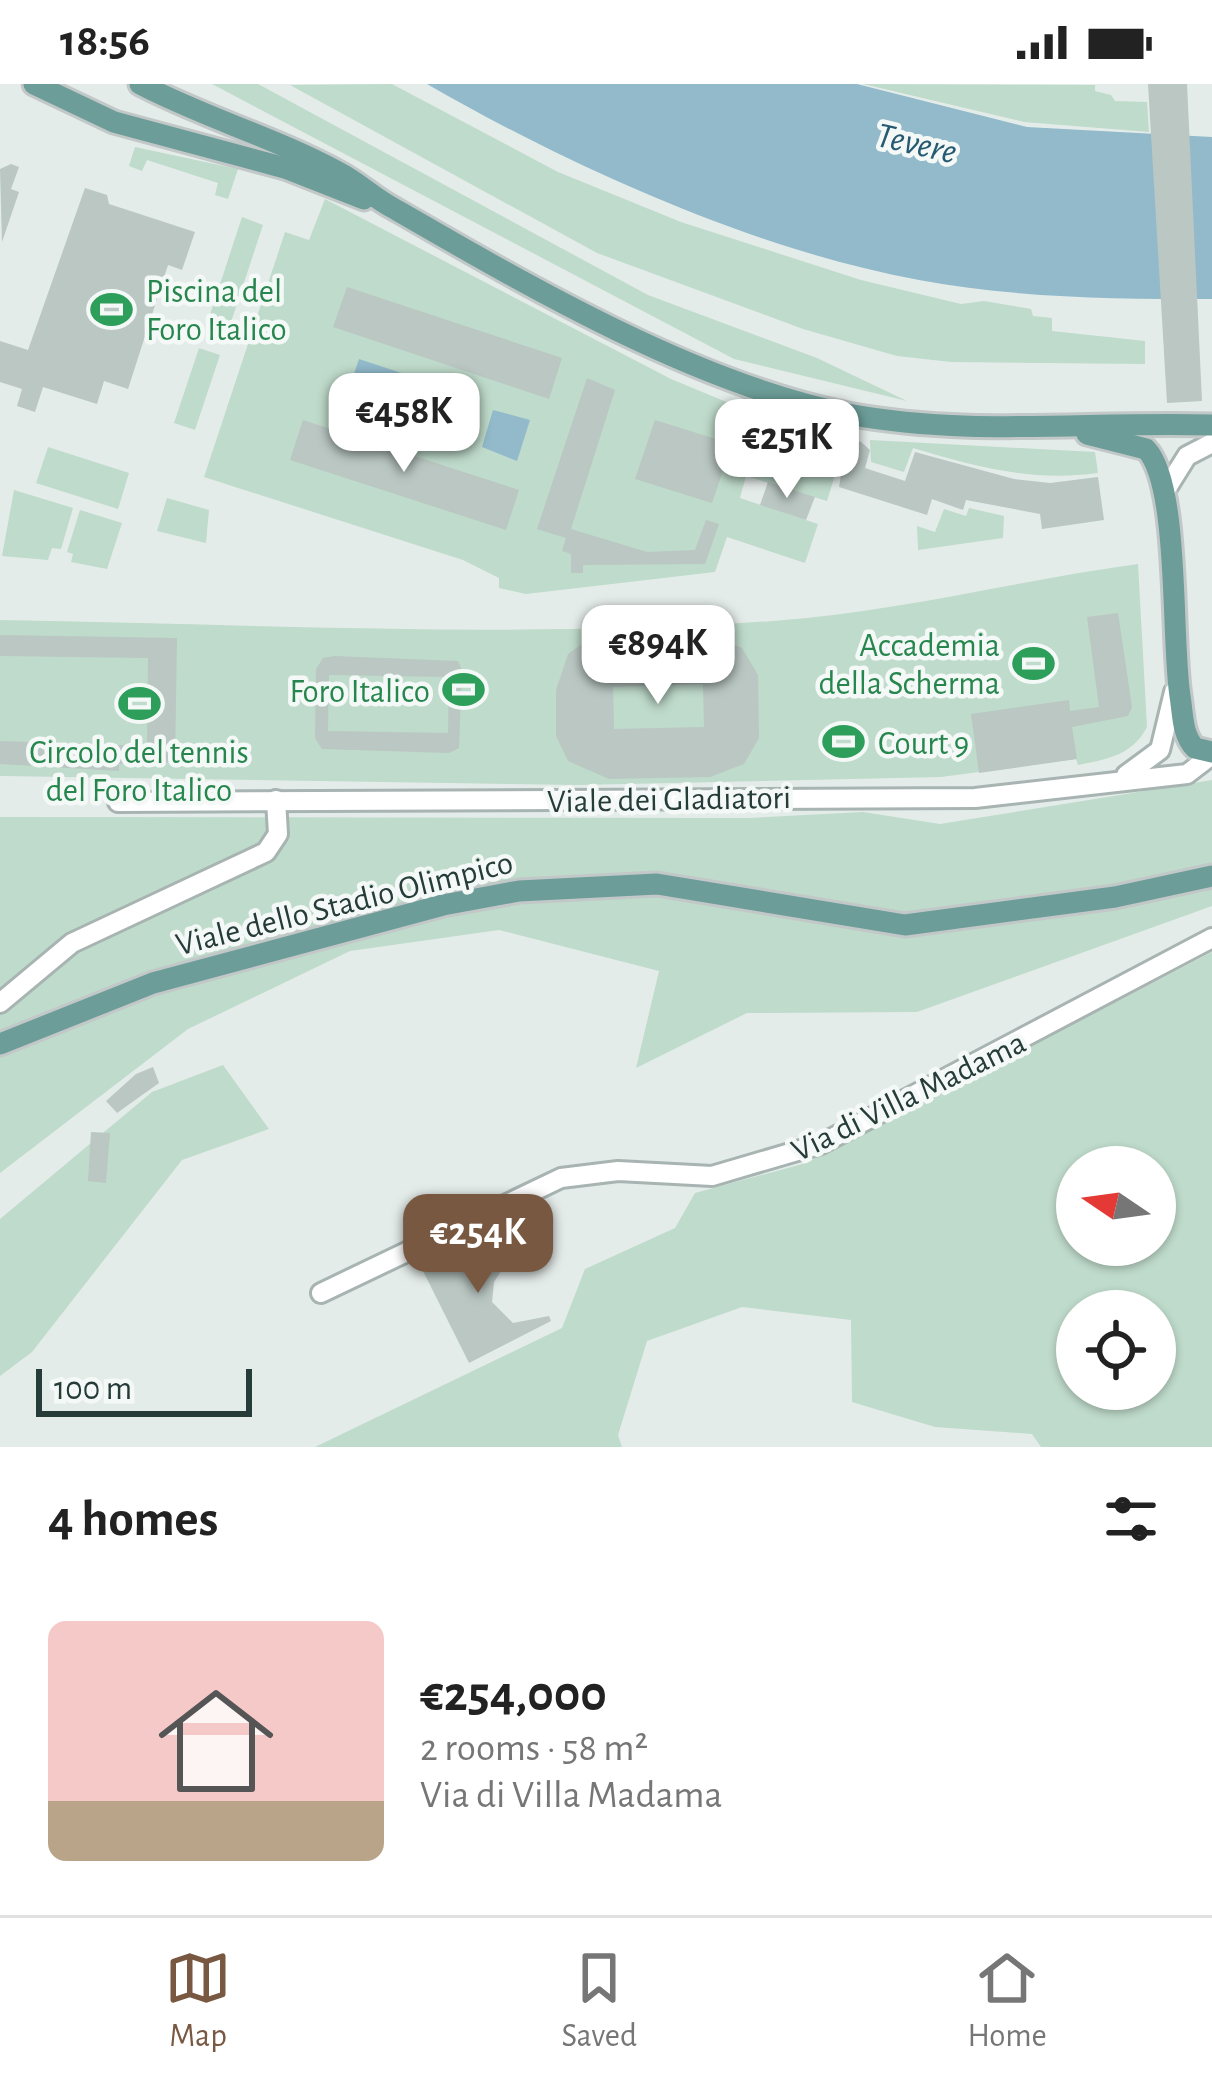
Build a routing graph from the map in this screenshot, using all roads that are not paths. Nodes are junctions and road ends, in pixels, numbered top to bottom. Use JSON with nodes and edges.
{"nodes":[{"id":1,"x":34,"y":84,"type":"edge"},
{"id":2,"x":140,"y":84,"type":"edge"},
{"id":3,"x":388,"y":206,"type":"junction"},
{"id":4,"x":1212,"y":425,"type":"edge"},
{"id":5,"x":1069,"y":430,"type":"junction"},
{"id":6,"x":1212,"y":443,"type":"edge"},
{"id":7,"x":1167,"y":488,"type":"junction"},
{"id":8,"x":1175,"y":667,"type":"junction"},
{"id":9,"x":1212,"y":754,"type":"edge"},
{"id":10,"x":1110,"y":781,"type":"junction"},
{"id":11,"x":277,"y":800,"type":"junction"},
{"id":12,"x":118,"y":802,"type":"dead end"},
{"id":13,"x":1212,"y":876,"type":"edge"},
{"id":14,"x":1212,"y":938,"type":"edge"},
{"id":15,"x":0,"y":1003,"type":"edge"},
{"id":16,"x":0,"y":1044,"type":"edge"},
{"id":17,"x":321,"y":1293,"type":"dead end"}],
"edges":[{"from":1,"to":3,"type":"main road"},
{"from":2,"to":3,"type":"main road"},
{"from":3,"to":5,"type":"main road"},
{"from":4,"to":5,"type":"main road"},
{"from":5,"to":7,"type":"main road"},
{"from":6,"to":7,"type":"street"},
{"from":7,"to":8,"type":"main road"},
{"from":8,"to":9,"type":"main road"},
{"from":8,"to":10,"type":"street"},
{"from":9,"to":10,"type":"street","name":"Viale dei Gladiatori"},
{"from":10,"to":11,"type":"street","name":"Viale dei Gladiatori"},
{"from":11,"to":12,"type":"street","name":"Viale dei Gladiatori"},
{"from":11,"to":15,"type":"street"},
{"from":13,"to":16,"type":"main road","name":"Viale dello Stadio Olimpico"},
{"from":14,"to":17,"type":"street","name":"Via di Villa Madama"}]}
